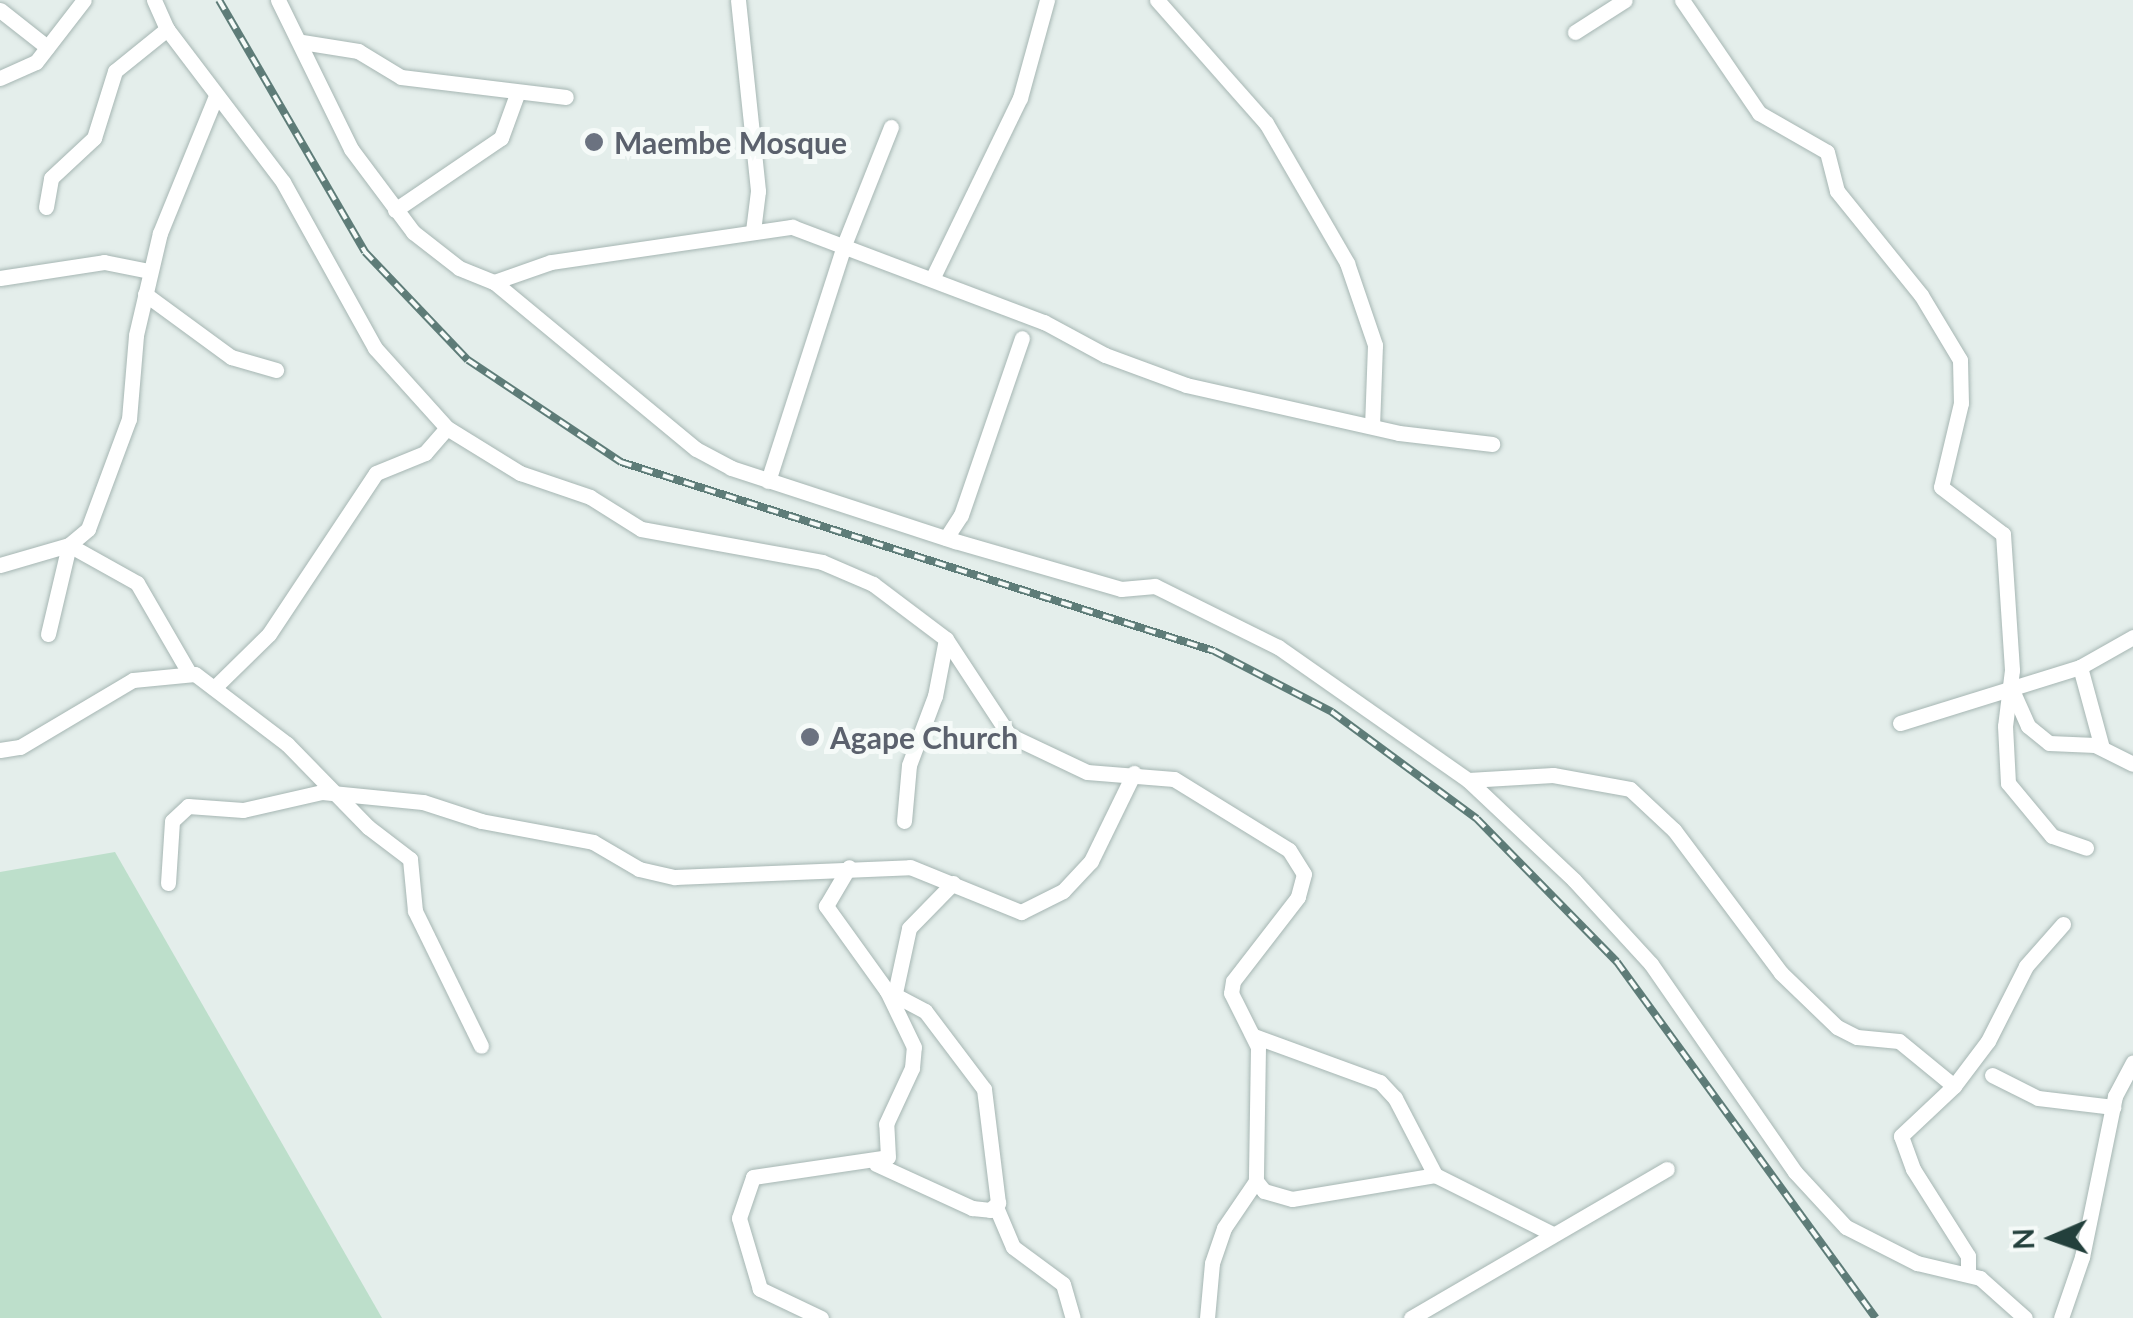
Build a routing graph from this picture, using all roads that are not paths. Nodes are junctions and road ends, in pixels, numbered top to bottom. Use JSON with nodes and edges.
{"nodes":[{"id":1,"x":84,"y":0,"type":"edge"},
{"id":2,"x":154,"y":0,"type":"edge"},
{"id":3,"x":278,"y":0,"type":"edge"},
{"id":4,"x":738,"y":0,"type":"edge"},
{"id":5,"x":1046,"y":0,"type":"edge"},
{"id":6,"x":1158,"y":0,"type":"edge"},
{"id":7,"x":1625,"y":0,"type":"edge"},
{"id":8,"x":1682,"y":0,"type":"edge"},
{"id":9,"x":0,"y":10,"type":"edge"},
{"id":10,"x":167,"y":28,"type":"junction"},
{"id":11,"x":1575,"y":32,"type":"dead end"},
{"id":12,"x":302,"y":42,"type":"junction"},
{"id":13,"x":47,"y":46,"type":"junction"},
{"id":14,"x":0,"y":78,"type":"edge"},
{"id":15,"x":517,"y":94,"type":"junction"},
{"id":16,"x":216,"y":96,"type":"junction"},
{"id":17,"x":566,"y":98,"type":"dead end"},
{"id":18,"x":891,"y":128,"type":"dead end"},
{"id":19,"x":46,"y":207,"type":"dead end"},
{"id":20,"x":395,"y":210,"type":"junction"},
{"id":21,"x":758,"y":215,"type":"junction"},
{"id":22,"x":782,"y":226,"type":"junction"},
{"id":23,"x":753,"y":232,"type":"junction"},
{"id":24,"x":844,"y":245,"type":"junction"},
{"id":25,"x":149,"y":270,"type":"junction"},
{"id":26,"x":0,"y":278,"type":"edge"},
{"id":27,"x":932,"y":278,"type":"junction"},
{"id":28,"x":494,"y":282,"type":"junction"},
{"id":29,"x":145,"y":294,"type":"junction"},
{"id":30,"x":1022,"y":338,"type":"dead end"},
{"id":31,"x":276,"y":370,"type":"dead end"},
{"id":32,"x":1372,"y":426,"type":"junction"},
{"id":33,"x":447,"y":428,"type":"junction"},
{"id":34,"x":1492,"y":444,"type":"dead end"},
{"id":35,"x":768,"y":481,"type":"junction"},
{"id":36,"x":946,"y":538,"type":"junction"},
{"id":37,"x":68,"y":545,"type":"junction"},
{"id":38,"x":0,"y":565,"type":"edge"},
{"id":39,"x":48,"y":634,"type":"dead end"},
{"id":40,"x":2133,"y":637,"type":"edge"},
{"id":41,"x":946,"y":639,"type":"junction"},
{"id":42,"x":2080,"y":667,"type":"junction"},
{"id":43,"x":188,"y":671,"type":"junction"},
{"id":44,"x":214,"y":688,"type":"junction"},
{"id":45,"x":2012,"y":688,"type":"junction"},
{"id":46,"x":1900,"y":722,"type":"dead end"},
{"id":47,"x":2102,"y":748,"type":"junction"},
{"id":48,"x":0,"y":750,"type":"edge"},
{"id":49,"x":2133,"y":764,"type":"edge"},
{"id":50,"x":1134,"y":773,"type":"junction"},
{"id":51,"x":1468,"y":780,"type":"junction"},
{"id":52,"x":342,"y":794,"type":"junction"},
{"id":53,"x":904,"y":821,"type":"dead end"},
{"id":54,"x":2086,"y":848,"type":"dead end"},
{"id":55,"x":849,"y":867,"type":"junction"},
{"id":56,"x":954,"y":882,"type":"junction"},
{"id":57,"x":168,"y":883,"type":"dead end"},
{"id":58,"x":2063,"y":924,"type":"dead end"},
{"id":59,"x":891,"y":992,"type":"junction"},
{"id":60,"x":1254,"y":1036,"type":"junction"},
{"id":61,"x":481,"y":1046,"type":"dead end"},
{"id":62,"x":2132,"y":1065,"type":"edge"},
{"id":63,"x":1992,"y":1075,"type":"dead end"},
{"id":64,"x":1954,"y":1086,"type":"junction"},
{"id":65,"x":2113,"y":1106,"type":"junction"},
{"id":66,"x":876,"y":1164,"type":"junction"},
{"id":67,"x":1667,"y":1169,"type":"dead end"},
{"id":68,"x":1435,"y":1175,"type":"junction"},
{"id":69,"x":1256,"y":1180,"type":"junction"},
{"id":70,"x":996,"y":1207,"type":"junction"},
{"id":71,"x":1553,"y":1234,"type":"junction"},
{"id":72,"x":1968,"y":1274,"type":"junction"},
{"id":73,"x":820,"y":1318,"type":"edge"},
{"id":74,"x":1074,"y":1318,"type":"edge"},
{"id":75,"x":1207,"y":1318,"type":"edge"},
{"id":76,"x":1410,"y":1318,"type":"edge"},
{"id":77,"x":2025,"y":1318,"type":"edge"},
{"id":78,"x":2062,"y":1318,"type":"edge"}],
"edges":[{"from":1,"to":13,"type":"street"},
{"from":2,"to":10,"type":"street"},
{"from":3,"to":12,"type":"street"},
{"from":4,"to":21,"type":"street"},
{"from":5,"to":27,"type":"street"},
{"from":6,"to":32,"type":"street"},
{"from":7,"to":11,"type":"street"},
{"from":8,"to":45,"type":"street"},
{"from":9,"to":13,"type":"street"},
{"from":10,"to":16,"type":"street"},
{"from":10,"to":19,"type":"street"},
{"from":12,"to":15,"type":"street"},
{"from":12,"to":20,"type":"street"},
{"from":13,"to":14,"type":"street"},
{"from":15,"to":17,"type":"street"},
{"from":15,"to":20,"type":"street"},
{"from":16,"to":25,"type":"street"},
{"from":16,"to":33,"type":"street"},
{"from":18,"to":24,"type":"street"},
{"from":20,"to":28,"type":"street"},
{"from":21,"to":22,"type":"street"},
{"from":21,"to":23,"type":"street"},
{"from":22,"to":23,"type":"street"},
{"from":22,"to":24,"type":"street"},
{"from":23,"to":28,"type":"street"},
{"from":24,"to":27,"type":"street"},
{"from":24,"to":35,"type":"street"},
{"from":25,"to":26,"type":"street"},
{"from":25,"to":29,"type":"street"},
{"from":27,"to":32,"type":"street"},
{"from":28,"to":35,"type":"street"},
{"from":29,"to":31,"type":"street"},
{"from":29,"to":37,"type":"street"},
{"from":30,"to":36,"type":"street"},
{"from":32,"to":34,"type":"street"},
{"from":33,"to":41,"type":"street"},
{"from":33,"to":44,"type":"street"},
{"from":35,"to":36,"type":"street"},
{"from":36,"to":51,"type":"street"},
{"from":37,"to":38,"type":"street"},
{"from":37,"to":39,"type":"street"},
{"from":37,"to":43,"type":"street"},
{"from":40,"to":42,"type":"street"},
{"from":41,"to":50,"type":"street"},
{"from":41,"to":53,"type":"street"},
{"from":42,"to":45,"type":"street"},
{"from":42,"to":47,"type":"street"},
{"from":43,"to":44,"type":"street"},
{"from":43,"to":48,"type":"street"},
{"from":44,"to":52,"type":"street"},
{"from":45,"to":46,"type":"street"},
{"from":45,"to":47,"type":"street"},
{"from":45,"to":54,"type":"street"},
{"from":47,"to":49,"type":"street"},
{"from":50,"to":56,"type":"street"},
{"from":50,"to":60,"type":"street"},
{"from":51,"to":64,"type":"street"},
{"from":51,"to":72,"type":"street"},
{"from":52,"to":55,"type":"street"},
{"from":52,"to":57,"type":"street"},
{"from":52,"to":61,"type":"street"},
{"from":55,"to":56,"type":"street"},
{"from":55,"to":59,"type":"street"},
{"from":56,"to":59,"type":"street"},
{"from":58,"to":64,"type":"street"},
{"from":59,"to":66,"type":"street"},
{"from":59,"to":70,"type":"street"},
{"from":60,"to":68,"type":"street"},
{"from":60,"to":69,"type":"street"},
{"from":62,"to":65,"type":"street"},
{"from":63,"to":65,"type":"street"},
{"from":64,"to":72,"type":"street"},
{"from":65,"to":78,"type":"street"},
{"from":66,"to":70,"type":"street"},
{"from":66,"to":73,"type":"street"},
{"from":67,"to":71,"type":"street"},
{"from":68,"to":69,"type":"street"},
{"from":68,"to":71,"type":"street"},
{"from":69,"to":75,"type":"street"},
{"from":70,"to":74,"type":"street"},
{"from":71,"to":76,"type":"street"},
{"from":72,"to":77,"type":"street"}]}
